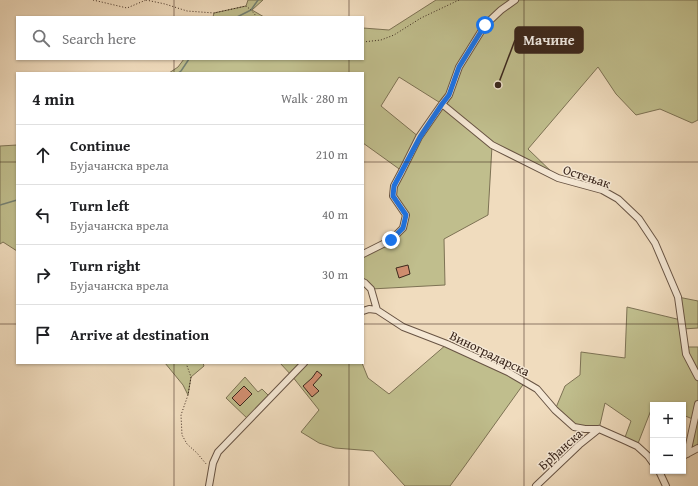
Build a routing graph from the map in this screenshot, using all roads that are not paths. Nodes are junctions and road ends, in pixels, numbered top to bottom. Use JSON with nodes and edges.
{"nodes":[{"id":1,"x":515,"y":0,"type":"edge"},
{"id":2,"x":442,"y":104,"type":"junction"},
{"id":3,"x":364,"y":254,"type":"edge"},
{"id":4,"x":364,"y":282,"type":"edge"},
{"id":5,"x":377,"y":310,"type":"junction"},
{"id":6,"x":364,"y":311,"type":"edge"},
{"id":7,"x":303,"y":364,"type":"edge"},
{"id":8,"x":698,"y":377,"type":"edge"},
{"id":9,"x":698,"y":404,"type":"edge"},
{"id":10,"x":599,"y":429,"type":"junction"},
{"id":11,"x":698,"y":448,"type":"edge"},
{"id":12,"x":686,"y":451,"type":"edge"},
{"id":13,"x":686,"y":454,"type":"edge"},
{"id":14,"x":650,"y":459,"type":"edge"},
{"id":15,"x":660,"y":474,"type":"edge"},
{"id":16,"x":209,"y":486,"type":"edge"},
{"id":17,"x":536,"y":486,"type":"edge"},
{"id":18,"x":666,"y":486,"type":"edge"}],
"edges":[{"from":1,"to":2,"type":"street"},
{"from":2,"to":3,"type":"street"},
{"from":2,"to":8,"type":"street","name":"Остењак"},
{"from":4,"to":5,"type":"street"},
{"from":5,"to":6,"type":"street"},
{"from":5,"to":10,"type":"street","name":"Виноградарска"},
{"from":7,"to":16,"type":"street"},
{"from":9,"to":12,"type":"street"},
{"from":10,"to":14,"type":"street","name":"Виноградарска"},
{"from":10,"to":17,"type":"street","name":"Брђанска"},
{"from":11,"to":13,"type":"street"},
{"from":15,"to":18,"type":"street"}]}
